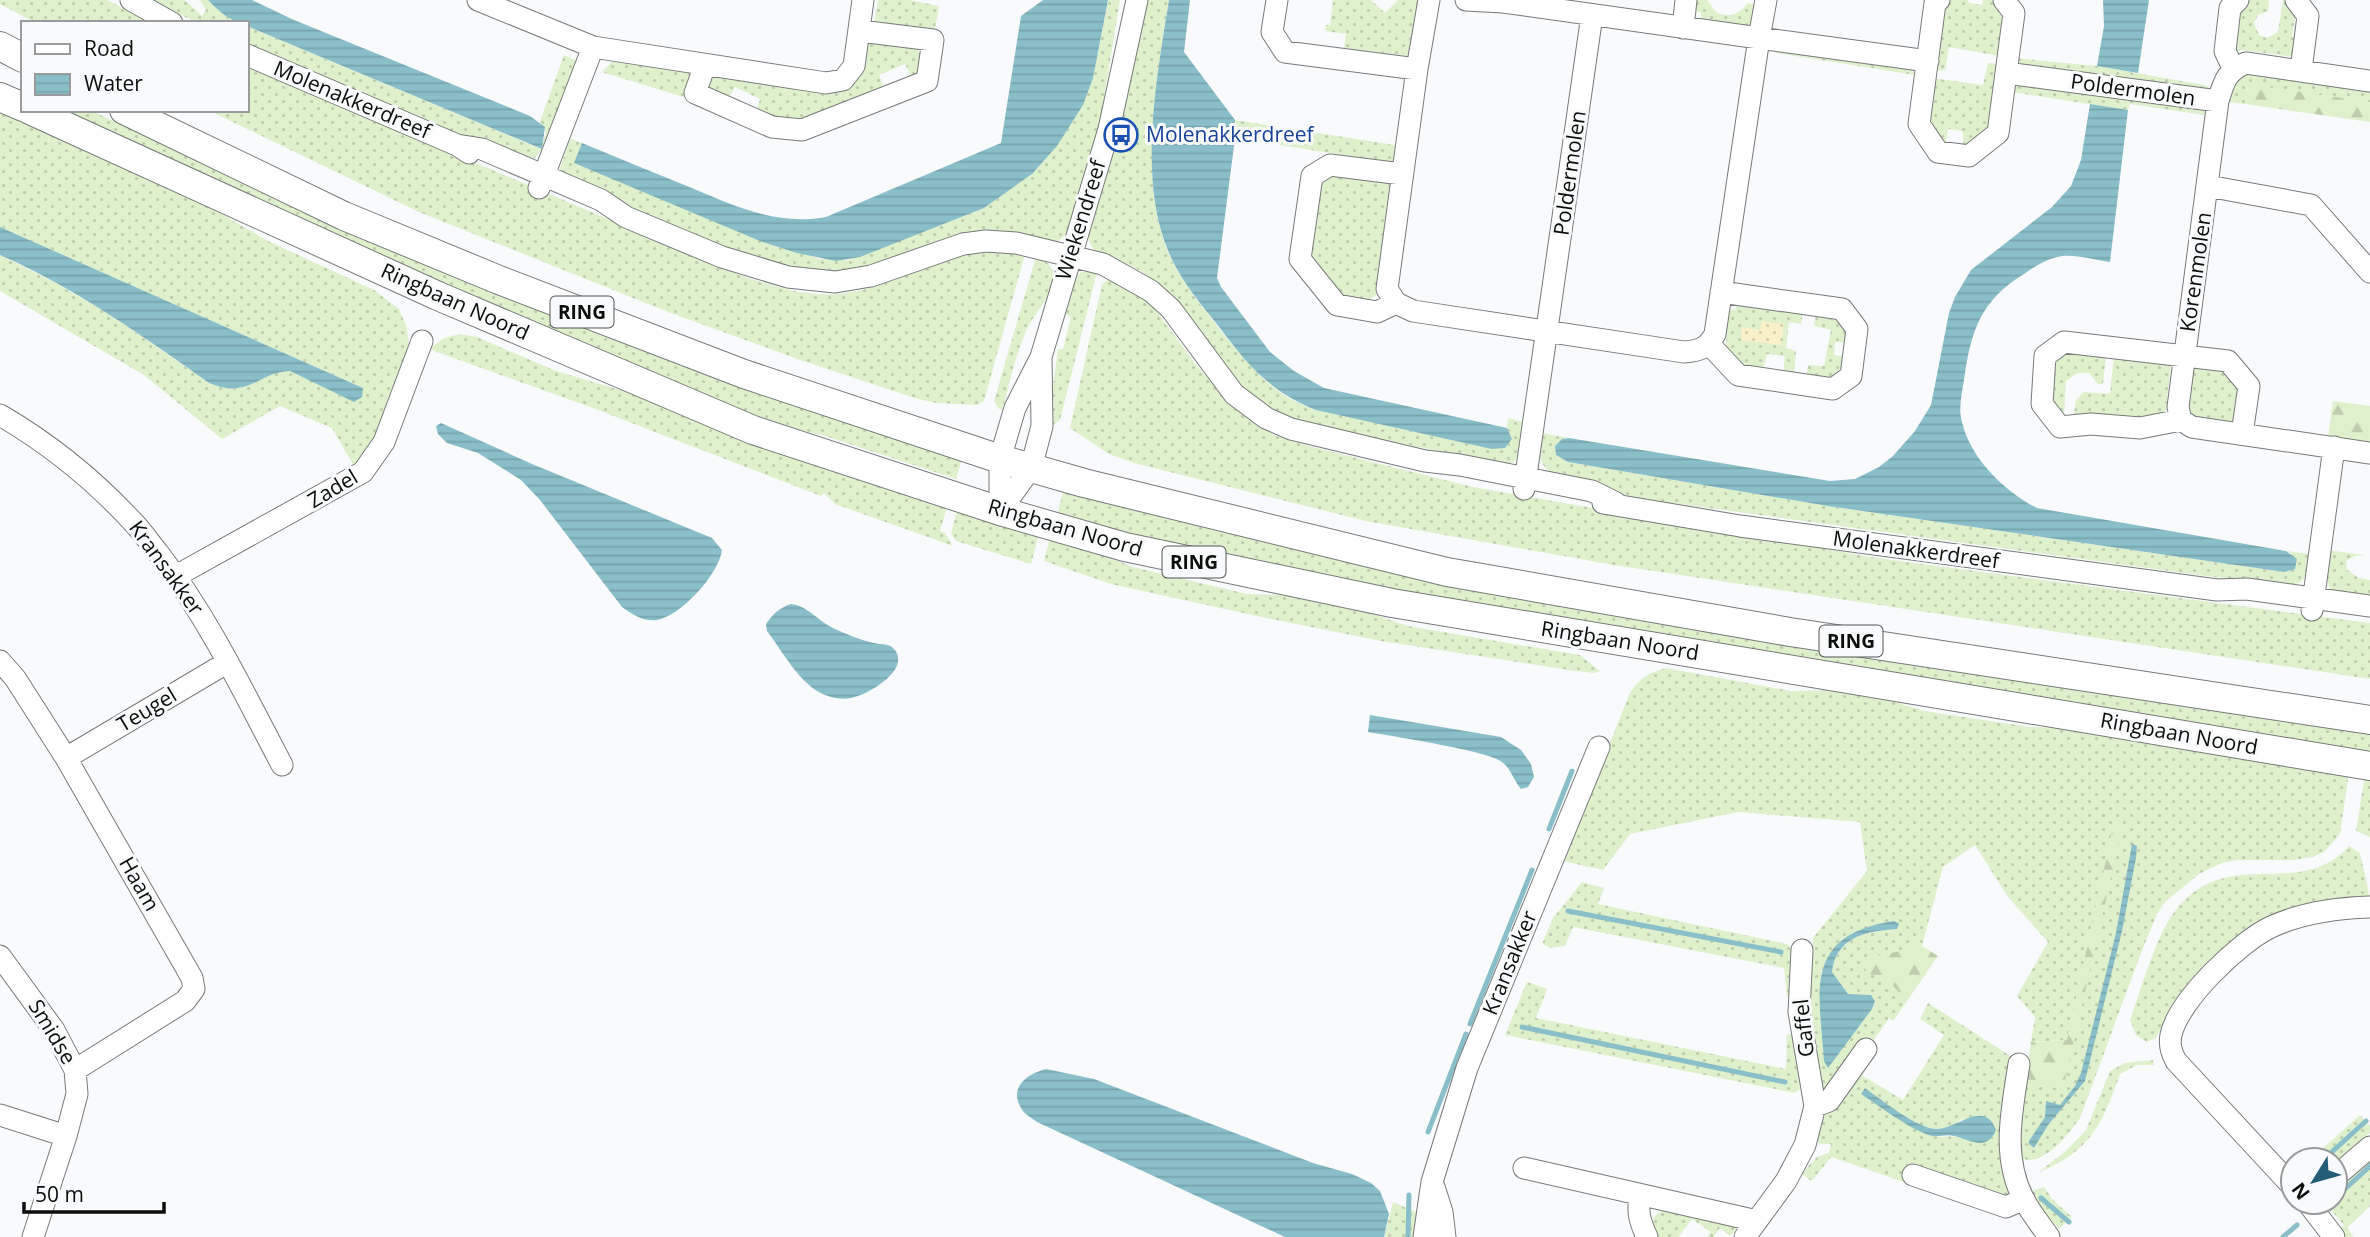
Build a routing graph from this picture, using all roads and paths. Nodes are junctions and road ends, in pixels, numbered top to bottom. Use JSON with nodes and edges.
{"nodes":[{"id":1,"x":131,"y":0,"type":"edge"},
{"id":2,"x":478,"y":0,"type":"edge"},
{"id":3,"x":863,"y":0,"type":"edge"},
{"id":4,"x":1137,"y":0,"type":"edge"},
{"id":5,"x":1277,"y":0,"type":"edge"},
{"id":6,"x":1429,"y":0,"type":"edge"},
{"id":7,"x":1466,"y":0,"type":"edge"},
{"id":8,"x":1686,"y":0,"type":"edge"},
{"id":9,"x":1766,"y":0,"type":"edge"},
{"id":10,"x":1939,"y":0,"type":"edge"},
{"id":11,"x":2004,"y":0,"type":"edge"},
{"id":12,"x":2238,"y":0,"type":"edge"},
{"id":13,"x":2296,"y":0,"type":"edge"},
{"id":14,"x":1503,"y":1,"type":"edge"},
{"id":15,"x":1592,"y":15,"type":"junction"},
{"id":16,"x":168,"y":21,"type":"edge"},
{"id":17,"x":1682,"y":28,"type":"junction"},
{"id":18,"x":860,"y":31,"type":"junction"},
{"id":19,"x":1759,"y":38,"type":"junction"},
{"id":20,"x":0,"y":46,"type":"edge"},
{"id":21,"x":593,"y":47,"type":"junction"},
{"id":22,"x":248,"y":55,"type":"edge"},
{"id":23,"x":21,"y":57,"type":"edge"},
{"id":24,"x":1928,"y":61,"type":"junction"},
{"id":25,"x":705,"y":65,"type":"junction"},
{"id":26,"x":2233,"y":68,"type":"junction"},
{"id":27,"x":1417,"y":69,"type":"junction"},
{"id":28,"x":2301,"y":70,"type":"junction"},
{"id":29,"x":2006,"y":73,"type":"junction"},
{"id":30,"x":2370,"y":80,"type":"edge"},
{"id":31,"x":0,"y":97,"type":"edge"},
{"id":32,"x":2218,"y":102,"type":"junction"},
{"id":33,"x":21,"y":106,"type":"edge"},
{"id":34,"x":34,"y":112,"type":"edge"},
{"id":35,"x":128,"y":112,"type":"edge"},
{"id":36,"x":1402,"y":174,"type":"junction"},
{"id":37,"x":541,"y":182,"type":"junction"},
{"id":38,"x":2208,"y":186,"type":"junction"},
{"id":39,"x":1070,"y":255,"type":"junction"},
{"id":40,"x":2370,"y":272,"type":"edge"},
{"id":41,"x":1721,"y":292,"type":"junction"},
{"id":42,"x":1396,"y":303,"type":"junction"},
{"id":43,"x":1548,"y":331,"type":"junction"},
{"id":44,"x":422,"y":341,"type":"dead end"},
{"id":45,"x":1710,"y":345,"type":"junction"},
{"id":46,"x":1041,"y":357,"type":"junction"},
{"id":47,"x":2184,"y":358,"type":"junction"},
{"id":48,"x":0,"y":415,"type":"edge"},
{"id":49,"x":2181,"y":420,"type":"junction"},
{"id":50,"x":2242,"y":434,"type":"junction"},
{"id":51,"x":2334,"y":447,"type":"junction"},
{"id":52,"x":2370,"y":453,"type":"edge"},
{"id":53,"x":1000,"y":459,"type":"junction"},
{"id":54,"x":1031,"y":468,"type":"junction"},
{"id":55,"x":1525,"y":483,"type":"junction"},
{"id":56,"x":1000,"y":511,"type":"junction"},
{"id":57,"x":176,"y":576,"type":"junction"},
{"id":58,"x":2312,"y":604,"type":"junction"},
{"id":59,"x":2370,"y":606,"type":"edge"},
{"id":60,"x":2370,"y":618,"type":"edge"},
{"id":61,"x":0,"y":661,"type":"edge"},
{"id":62,"x":228,"y":662,"type":"junction"},
{"id":63,"x":2370,"y":720,"type":"edge"},
{"id":64,"x":1599,"y":747,"type":"dead end"},
{"id":65,"x":66,"y":758,"type":"junction"},
{"id":66,"x":282,"y":765,"type":"dead end"},
{"id":67,"x":2370,"y":766,"type":"edge"},
{"id":68,"x":2370,"y":907,"type":"edge"},
{"id":69,"x":1802,"y":950,"type":"dead end"},
{"id":70,"x":0,"y":956,"type":"edge"},
{"id":71,"x":1866,"y":1049,"type":"dead end"},
{"id":72,"x":2019,"y":1064,"type":"dead end"},
{"id":73,"x":75,"y":1070,"type":"junction"},
{"id":74,"x":1815,"y":1106,"type":"junction"},
{"id":75,"x":0,"y":1115,"type":"edge"},
{"id":76,"x":66,"y":1136,"type":"junction"},
{"id":77,"x":2370,"y":1147,"type":"edge"},
{"id":78,"x":2349,"y":1165,"type":"edge"},
{"id":79,"x":1524,"y":1168,"type":"dead end"},
{"id":80,"x":2279,"y":1172,"type":"edge"},
{"id":81,"x":1913,"y":1175,"type":"dead end"},
{"id":82,"x":1432,"y":1182,"type":"junction"},
{"id":83,"x":1640,"y":1196,"type":"junction"},
{"id":84,"x":2024,"y":1199,"type":"junction"},
{"id":85,"x":2315,"y":1216,"type":"edge"},
{"id":86,"x":1751,"y":1229,"type":"edge"},
{"id":87,"x":2324,"y":1233,"type":"edge"},
{"id":88,"x":33,"y":1237,"type":"edge"},
{"id":89,"x":1424,"y":1237,"type":"edge"},
{"id":90,"x":1445,"y":1237,"type":"edge"},
{"id":91,"x":1647,"y":1237,"type":"edge"},
{"id":92,"x":2049,"y":1237,"type":"edge"}],
"edges":[{"from":1,"to":16,"type":"street"},
{"from":2,"to":21,"type":"street"},
{"from":3,"to":18,"type":"street"},
{"from":4,"to":39,"type":"street","name":"Wiekendreef"},
{"from":5,"to":27,"type":"street"},
{"from":6,"to":27,"type":"street"},
{"from":7,"to":14,"type":"street"},
{"from":8,"to":17,"type":"street"},
{"from":9,"to":19,"type":"street"},
{"from":10,"to":24,"type":"street"},
{"from":11,"to":29,"type":"street"},
{"from":12,"to":26,"type":"street"},
{"from":13,"to":28,"type":"street"},
{"from":14,"to":15,"type":"street"},
{"from":15,"to":17,"type":"street"},
{"from":15,"to":43,"type":"street","name":"Poldermolen"},
{"from":17,"to":19,"type":"street"},
{"from":18,"to":25,"type":"street"},
{"from":18,"to":25,"type":"street"},
{"from":19,"to":24,"type":"street"},
{"from":19,"to":41,"type":"street"},
{"from":20,"to":23,"type":"main road"},
{"from":21,"to":25,"type":"street"},
{"from":21,"to":37,"type":"street"},
{"from":22,"to":37,"type":"street","name":"Molenakkerdreef"},
{"from":24,"to":29,"type":"street"},
{"from":26,"to":28,"type":"street"},
{"from":26,"to":32,"type":"street","name":"Korenmolen"},
{"from":27,"to":36,"type":"street"},
{"from":28,"to":30,"type":"street"},
{"from":29,"to":32,"type":"street","name":"Poldermolen"},
{"from":31,"to":33,"type":"main road"},
{"from":32,"to":38,"type":"street","name":"Korenmolen"},
{"from":34,"to":56,"type":"main road","name":"Ringbaan Noord","number":"RING"},
{"from":35,"to":53,"type":"main road","name":"Ringbaan Noord","number":"RING"},
{"from":36,"to":42,"type":"street"},
{"from":36,"to":42,"type":"street"},
{"from":37,"to":39,"type":"street","name":"Molenakkerdreef"},
{"from":38,"to":40,"type":"street","name":"Korenmolen"},
{"from":38,"to":47,"type":"street","name":"Korenmolen"},
{"from":39,"to":46,"type":"street","name":"Wiekendreef"},
{"from":39,"to":55,"type":"street","name":"Molenakkerdreef"},
{"from":41,"to":45,"type":"street"},
{"from":41,"to":45,"type":"street"},
{"from":42,"to":43,"type":"street"},
{"from":43,"to":45,"type":"street"},
{"from":43,"to":55,"type":"street","name":"Poldermolen"},
{"from":44,"to":57,"type":"street","name":"Zadel"},
{"from":46,"to":53,"type":"street","name":"Wiekendreef"},
{"from":46,"to":54,"type":"street","name":"Wiekendreef"},
{"from":47,"to":49,"type":"street","name":"Korenmolen"},
{"from":47,"to":49,"type":"street","name":"Korenmolen"},
{"from":47,"to":50,"type":"street","name":"Korenmolen"},
{"from":48,"to":57,"type":"street","name":"Kransakker"},
{"from":49,"to":50,"type":"street","name":"Korenmolen"},
{"from":50,"to":51,"type":"street","name":"Korenmolen"},
{"from":51,"to":52,"type":"street","name":"Korenmolen"},
{"from":51,"to":58,"type":"street"},
{"from":53,"to":54,"type":"main road","name":"Ringbaan Noord","number":"RING"},
{"from":53,"to":56,"type":"street","name":"Wiekendreef"},
{"from":54,"to":56,"type":"street","name":"Wiekendreef"},
{"from":54,"to":63,"type":"main road","name":"Ringbaan Noord","number":"RING"},
{"from":55,"to":58,"type":"street","name":"Molenakkerdreef"},
{"from":56,"to":67,"type":"main road","name":"Ringbaan Noord","number":"RING"},
{"from":57,"to":62,"type":"street","name":"Kransakker"},
{"from":58,"to":59,"type":"street","name":"Molenakkerdreef"},
{"from":58,"to":60,"type":"street","name":"Molenakkerdreef"},
{"from":61,"to":65,"type":"street","name":"Haam"},
{"from":62,"to":65,"type":"street","name":"Teugel"},
{"from":62,"to":66,"type":"street","name":"Kransakker"},
{"from":64,"to":82,"type":"street","name":"Kransakker"},
{"from":65,"to":73,"type":"street","name":"Haam"},
{"from":68,"to":80,"type":"street"},
{"from":69,"to":74,"type":"street","name":"Gaffel"},
{"from":70,"to":73,"type":"street","name":"Smidse"},
{"from":71,"to":74,"type":"street"},
{"from":72,"to":84,"type":"street"},
{"from":73,"to":76,"type":"street","name":"Smidse"},
{"from":74,"to":86,"type":"street","name":"Gaffel"},
{"from":75,"to":76,"type":"street"},
{"from":76,"to":88,"type":"street","name":"Smidse"},
{"from":77,"to":78,"type":"street"},
{"from":79,"to":83,"type":"street","name":"Gaffel"},
{"from":81,"to":84,"type":"street"},
{"from":82,"to":89,"type":"street","name":"Kransakker"},
{"from":82,"to":90,"type":"street"},
{"from":83,"to":86,"type":"street","name":"Gaffel"},
{"from":83,"to":91,"type":"street"},
{"from":84,"to":92,"type":"street"},
{"from":85,"to":87,"type":"street"}]}
